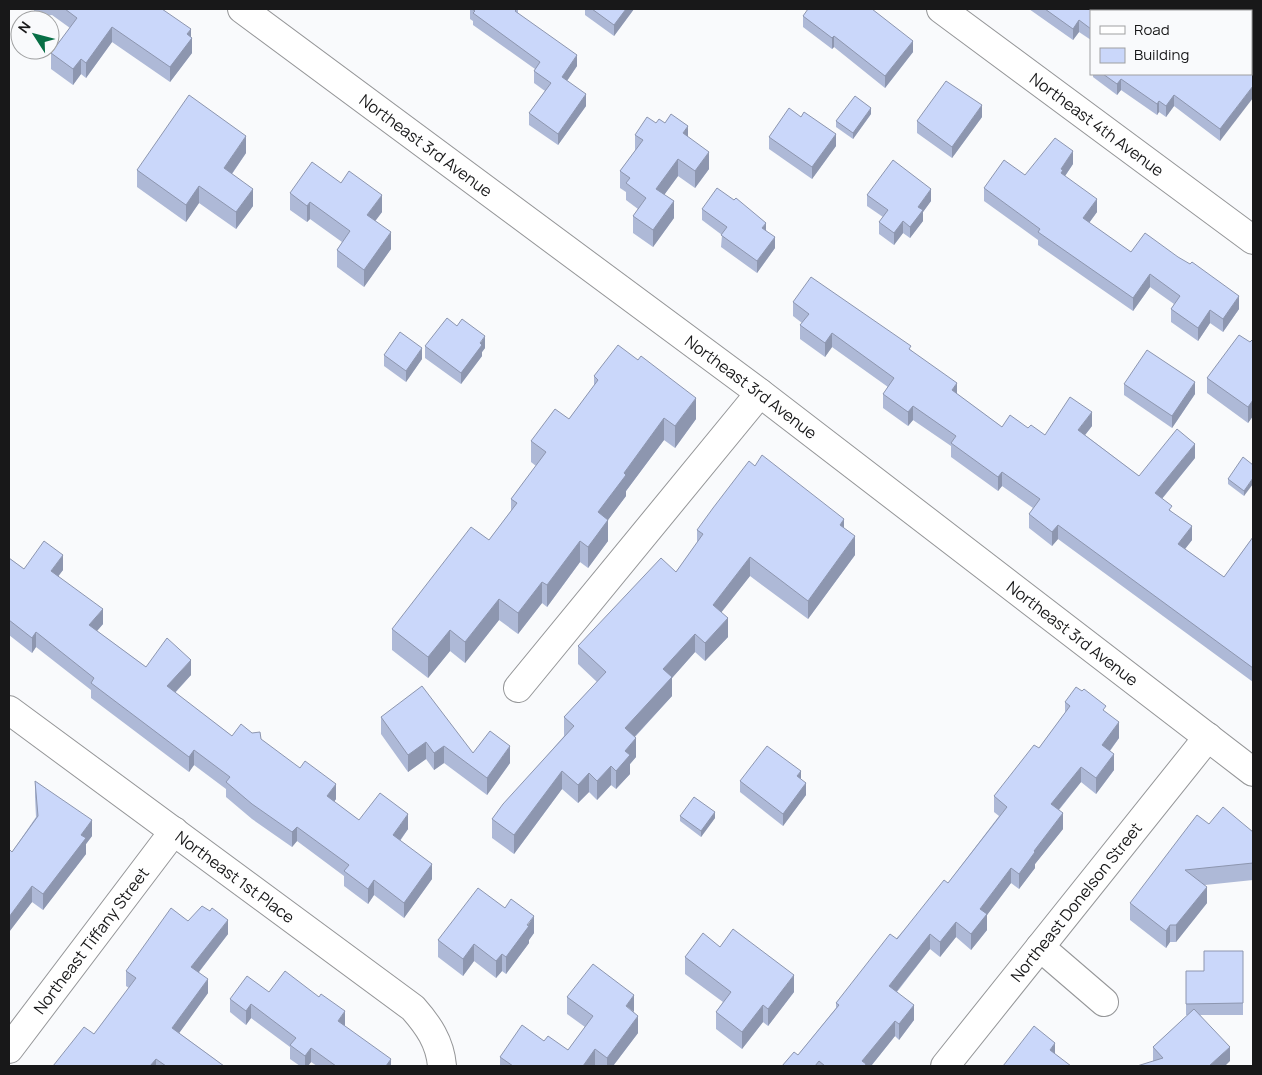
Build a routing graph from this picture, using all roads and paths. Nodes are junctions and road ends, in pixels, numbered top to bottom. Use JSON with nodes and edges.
{"nodes":[{"id":1,"x":242,"y":9,"type":"edge"},
{"id":2,"x":941,"y":9,"type":"edge"},
{"id":3,"x":1253,"y":240,"type":"edge"},
{"id":4,"x":760,"y":393,"type":"junction"},
{"id":5,"x":518,"y":688,"type":"dead end"},
{"id":6,"x":9,"y":710,"type":"edge"},
{"id":7,"x":1208,"y":737,"type":"junction"},
{"id":8,"x":1253,"y":772,"type":"edge"},
{"id":9,"x":174,"y":831,"type":"junction"},
{"id":10,"x":1040,"y":947,"type":"junction"},
{"id":11,"x":1104,"y":1002,"type":"dead end"},
{"id":12,"x":9,"y":1049,"type":"edge"},
{"id":13,"x":442,"y":1063,"type":"edge"},
{"id":14,"x":946,"y":1066,"type":"edge"}],
"edges":[{"from":1,"to":4,"type":"street","name":"Northeast 3rd Avenue"},
{"from":2,"to":3,"type":"street","name":"Northeast 4th Avenue"},
{"from":4,"to":5,"type":"street"},
{"from":4,"to":7,"type":"street","name":"Northeast 3rd Avenue"},
{"from":6,"to":9,"type":"street","name":"Northeast 1st Place"},
{"from":7,"to":8,"type":"street","name":"Northeast 3rd Avenue"},
{"from":7,"to":10,"type":"street","name":"Northeast Donelson Street"},
{"from":9,"to":12,"type":"street","name":"Northeast Tiffany Street"},
{"from":9,"to":13,"type":"street","name":"Northeast 1st Place"},
{"from":10,"to":11,"type":"street"},
{"from":10,"to":14,"type":"street","name":"Northeast Donelson Street"}]}
